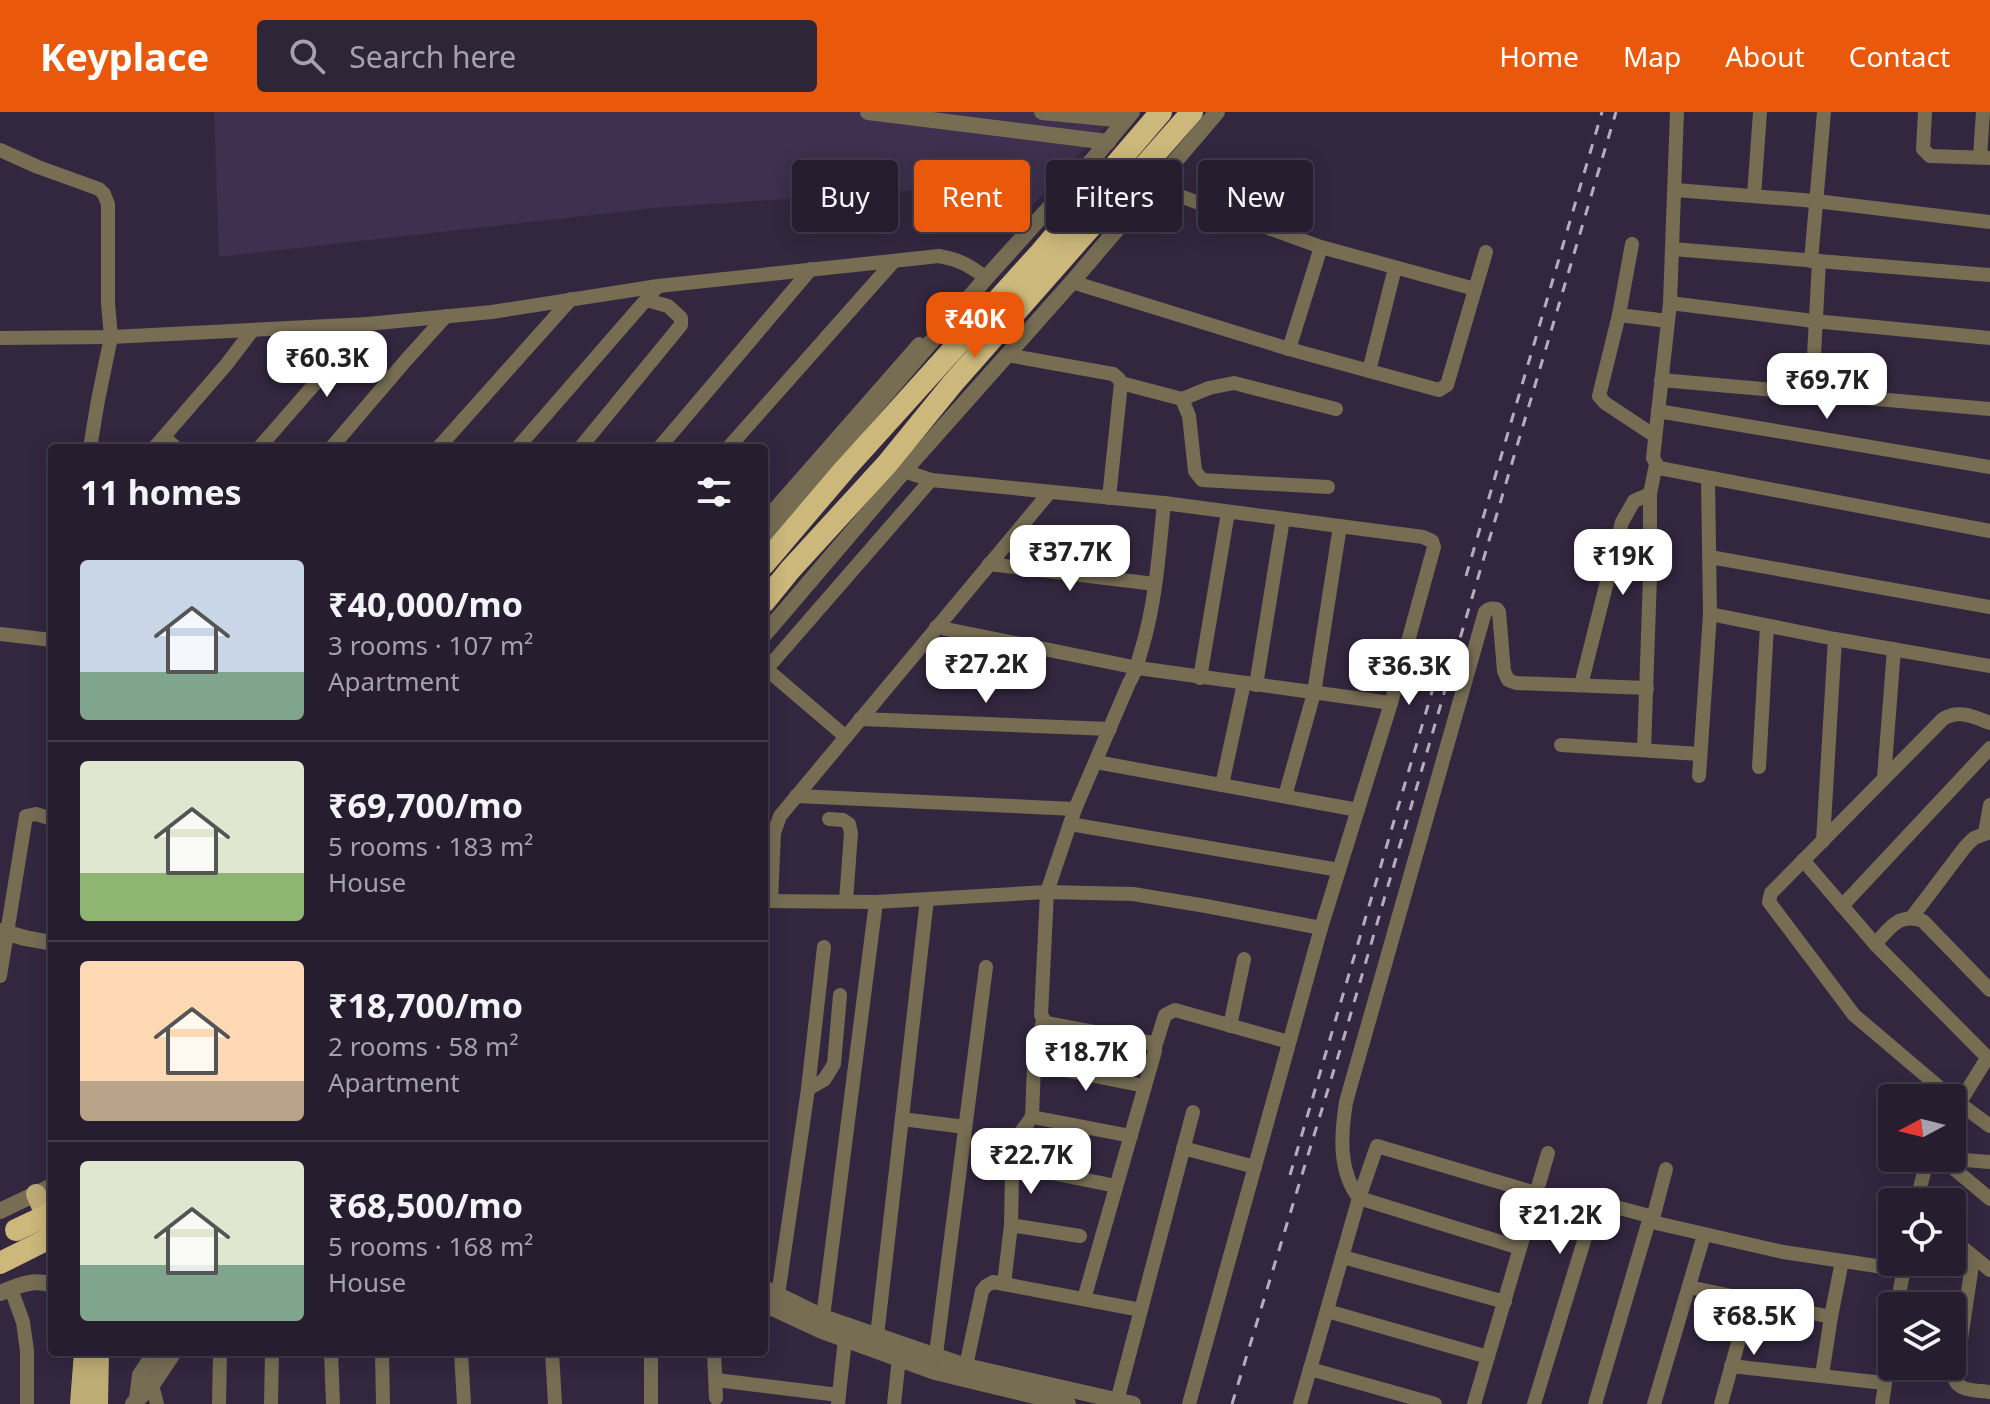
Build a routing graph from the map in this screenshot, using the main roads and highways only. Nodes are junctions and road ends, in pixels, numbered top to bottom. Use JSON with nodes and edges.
{"nodes":[{"id":1,"x":1161,"y":112,"type":"edge"},
{"id":2,"x":1192,"y":112,"type":"edge"},
{"id":3,"x":768,"y":559,"type":"edge"},
{"id":4,"x":768,"y":597,"type":"edge"},
{"id":5,"x":44,"y":1190,"type":"edge"},
{"id":6,"x":48,"y":1210,"type":"edge"},
{"id":7,"x":48,"y":1215,"type":"edge"},
{"id":8,"x":0,"y":1238,"type":"edge"},
{"id":9,"x":48,"y":1239,"type":"edge"},
{"id":10,"x":0,"y":1263,"type":"edge"},
{"id":11,"x":84,"y":1356,"type":"edge"},
{"id":12,"x":99,"y":1356,"type":"edge"},
{"id":13,"x":80,"y":1404,"type":"edge"},
{"id":14,"x":98,"y":1404,"type":"edge"}],
"edges":[{"from":1,"to":3,"type":"highway"},
{"from":2,"to":4,"type":"highway"},
{"from":5,"to":6,"type":"main road"},
{"from":7,"to":8,"type":"highway","bridge":true},
{"from":9,"to":10,"type":"highway"},
{"from":11,"to":13,"type":"main road"},
{"from":12,"to":14,"type":"main road"}]}
